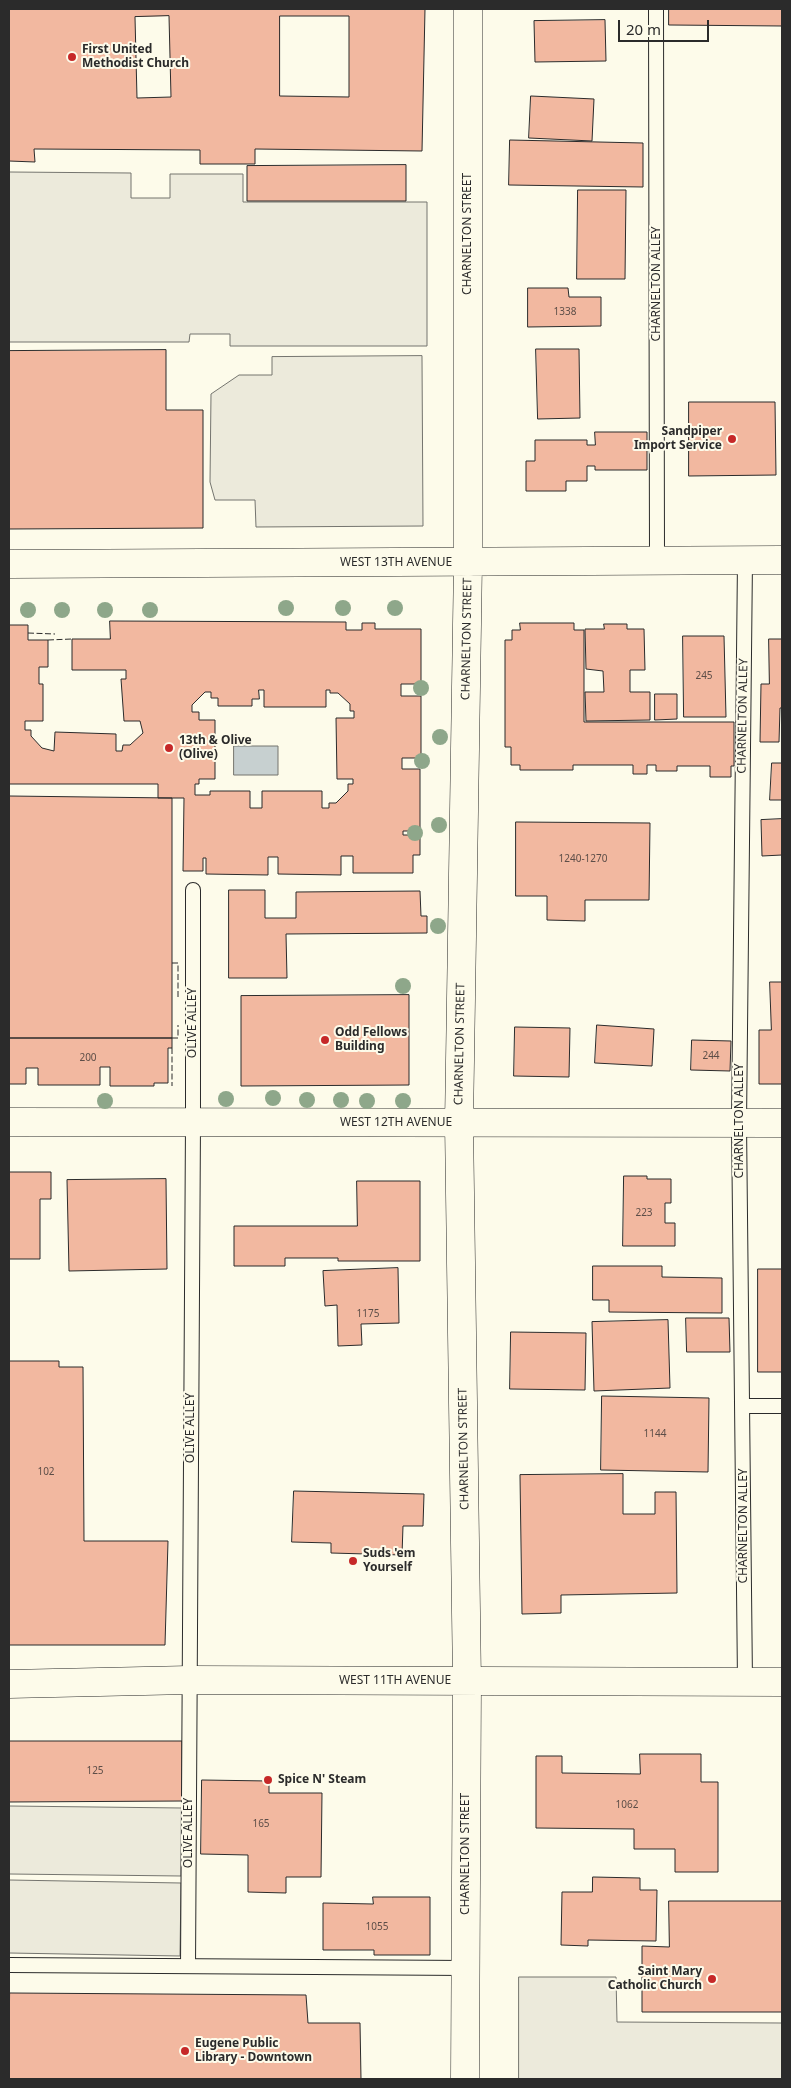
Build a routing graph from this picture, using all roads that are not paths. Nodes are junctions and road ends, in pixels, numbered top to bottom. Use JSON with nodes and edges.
{"nodes":[{"id":1,"x":468,"y":9,"type":"edge"},
{"id":2,"x":656,"y":9,"type":"edge"},
{"id":3,"x":657,"y":559,"type":"junction"},
{"id":4,"x":745,"y":560,"type":"junction"},
{"id":5,"x":782,"y":560,"type":"edge"},
{"id":6,"x":468,"y":562,"type":"junction"},
{"id":7,"x":9,"y":564,"type":"edge"},
{"id":8,"x":193,"y":890,"type":"dead end"},
{"id":9,"x":9,"y":1122,"type":"edge"},
{"id":10,"x":194,"y":1123,"type":"junction"},
{"id":11,"x":459,"y":1123,"type":"junction"},
{"id":12,"x":739,"y":1123,"type":"junction"},
{"id":13,"x":782,"y":1123,"type":"edge"},
{"id":14,"x":743,"y":1406,"type":"junction"},
{"id":15,"x":782,"y":1406,"type":"edge"},
{"id":16,"x":190,"y":1680,"type":"junction"},
{"id":17,"x":467,"y":1682,"type":"junction"},
{"id":18,"x":745,"y":1682,"type":"junction"},
{"id":19,"x":782,"y":1682,"type":"edge"},
{"id":20,"x":9,"y":1684,"type":"edge"},
{"id":21,"x":9,"y":1965,"type":"edge"},
{"id":22,"x":188,"y":1966,"type":"junction"},
{"id":23,"x":466,"y":1968,"type":"junction"},
{"id":24,"x":465,"y":2079,"type":"edge"}],
"edges":[{"from":1,"to":6,"type":"street","name":"CHARNELTON STREET"},
{"from":2,"to":3,"type":"lane","name":"CHARNELTON ALLEY"},
{"from":3,"to":4,"type":"street","name":"WEST 13TH AVENUE"},
{"from":3,"to":6,"type":"street","name":"WEST 13TH AVENUE"},
{"from":4,"to":5,"type":"street","name":"WEST 13TH AVENUE"},
{"from":4,"to":12,"type":"lane","name":"CHARNELTON ALLEY"},
{"from":6,"to":7,"type":"street","name":"WEST 13TH AVENUE"},
{"from":6,"to":11,"type":"street","name":"CHARNELTON STREET"},
{"from":8,"to":10,"type":"lane","name":"OLIVE ALLEY"},
{"from":9,"to":10,"type":"street","name":"WEST 12TH AVENUE"},
{"from":10,"to":11,"type":"street","name":"WEST 12TH AVENUE"},
{"from":10,"to":16,"type":"lane","name":"OLIVE ALLEY"},
{"from":11,"to":12,"type":"street","name":"WEST 12TH AVENUE"},
{"from":11,"to":17,"type":"street","name":"CHARNELTON STREET"},
{"from":12,"to":13,"type":"street","name":"WEST 12TH AVENUE"},
{"from":12,"to":14,"type":"lane","name":"CHARNELTON ALLEY"},
{"from":14,"to":15,"type":"lane"},
{"from":14,"to":18,"type":"lane","name":"CHARNELTON ALLEY"},
{"from":16,"to":17,"type":"street","name":"WEST 11TH AVENUE"},
{"from":16,"to":20,"type":"street","name":"WEST 11TH AVENUE"},
{"from":16,"to":22,"type":"lane","name":"OLIVE ALLEY"},
{"from":17,"to":18,"type":"street","name":"WEST 11TH AVENUE"},
{"from":17,"to":23,"type":"street","name":"CHARNELTON STREET"},
{"from":18,"to":19,"type":"street","name":"WEST 11TH AVENUE"},
{"from":21,"to":22,"type":"lane"},
{"from":22,"to":23,"type":"lane"},
{"from":23,"to":24,"type":"street","name":"CHARNELTON STREET"}]}
